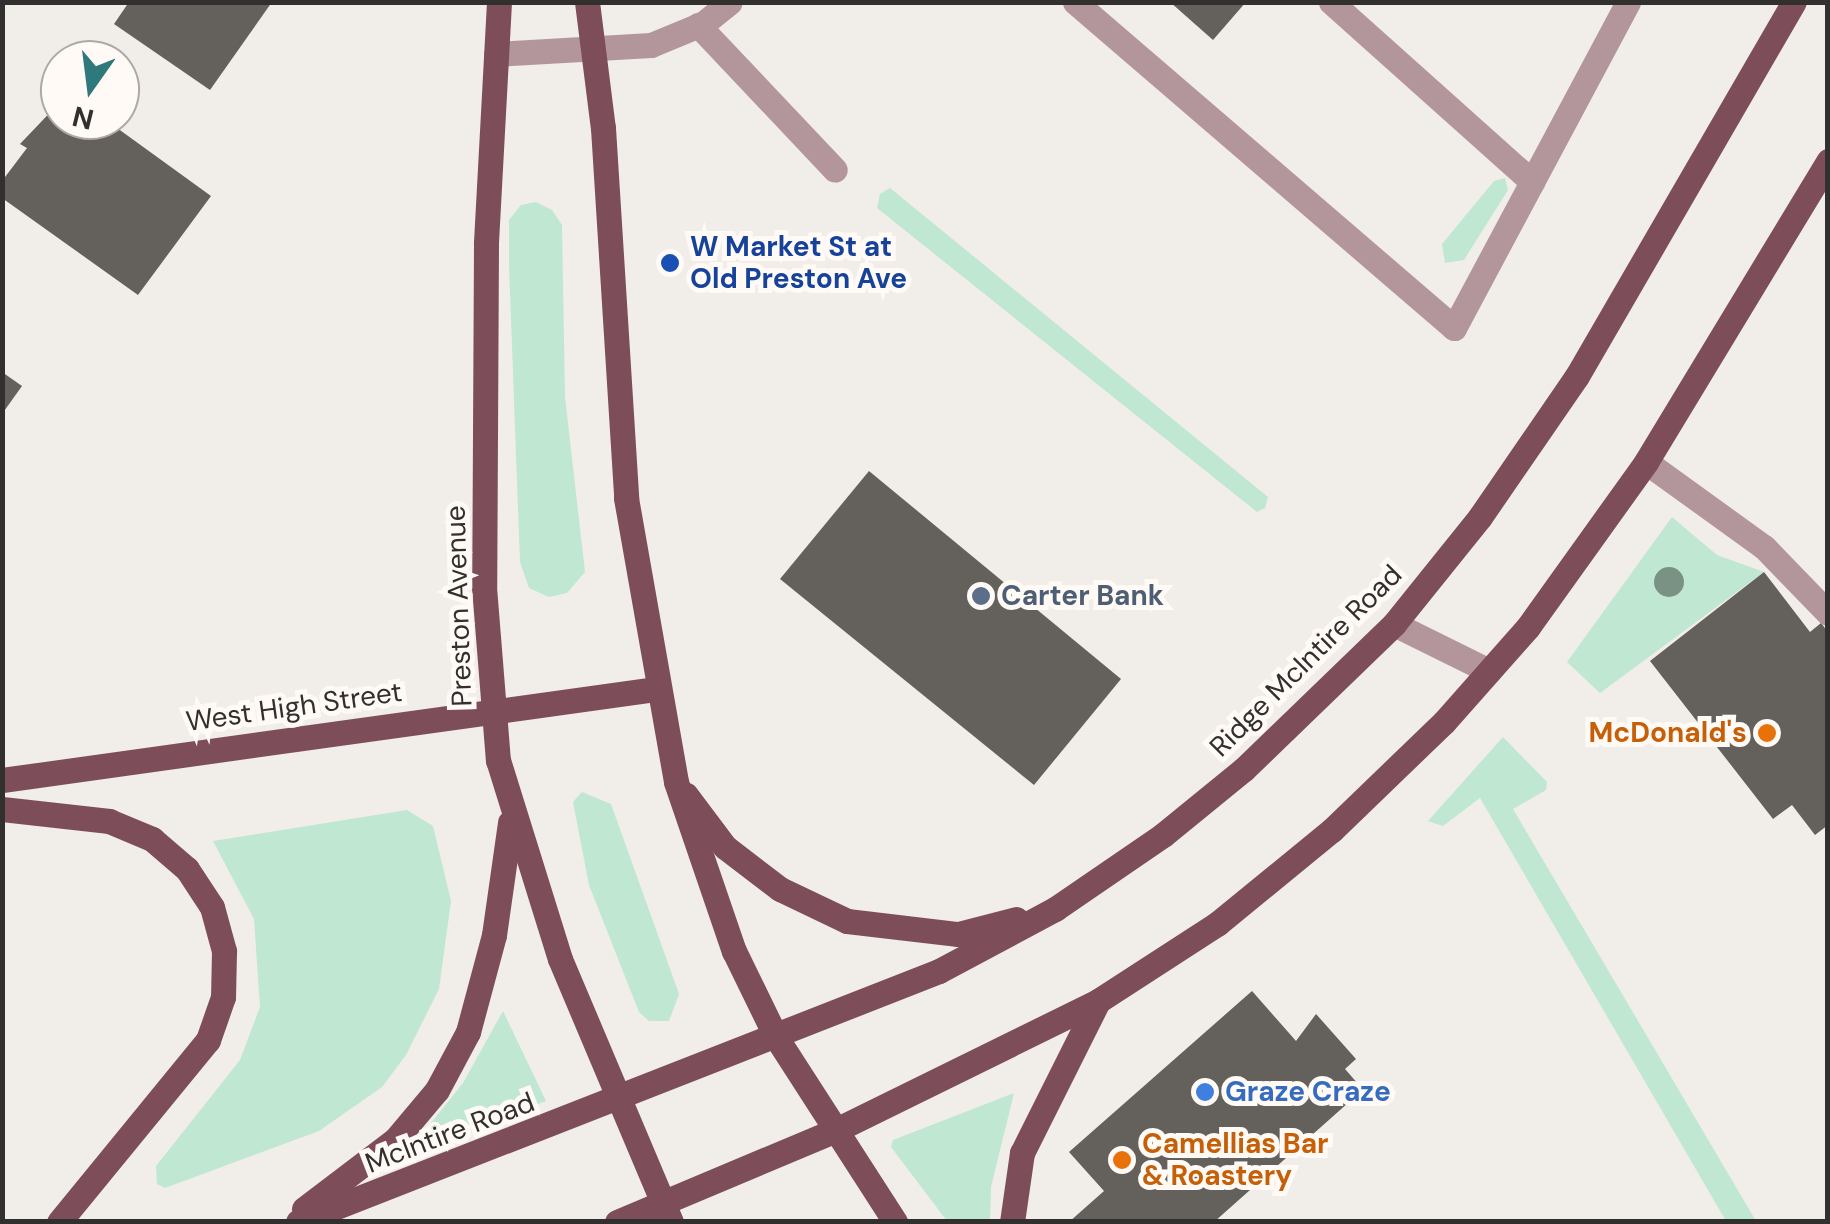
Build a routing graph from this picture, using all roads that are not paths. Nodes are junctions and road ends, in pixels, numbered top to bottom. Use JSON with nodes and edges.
{"nodes":[{"id":1,"x":499,"y":2,"type":"edge"},
{"id":2,"x":587,"y":2,"type":"edge"},
{"id":3,"x":730,"y":2,"type":"edge"},
{"id":4,"x":1074,"y":2,"type":"edge"},
{"id":5,"x":1331,"y":2,"type":"edge"},
{"id":6,"x":1628,"y":2,"type":"edge"},
{"id":7,"x":1794,"y":2,"type":"edge"},
{"id":8,"x":698,"y":25,"type":"junction"},
{"id":9,"x":594,"y":53,"type":"junction"},
{"id":10,"x":496,"y":54,"type":"junction"},
{"id":11,"x":1828,"y":161,"type":"edge"},
{"id":12,"x":835,"y":170,"type":"dead end"},
{"id":13,"x":1532,"y":182,"type":"junction"},
{"id":14,"x":1646,"y":462,"type":"junction"},
{"id":15,"x":1828,"y":613,"type":"edge"},
{"id":16,"x":1394,"y":624,"type":"junction"},
{"id":17,"x":1489,"y":671,"type":"junction"},
{"id":18,"x":655,"y":689,"type":"junction"},
{"id":19,"x":492,"y":708,"type":"junction"},
{"id":20,"x":2,"y":780,"type":"edge"},
{"id":21,"x":676,"y":782,"type":"junction"},
{"id":22,"x":2,"y":809,"type":"edge"},
{"id":23,"x":511,"y":817,"type":"junction"},
{"id":24,"x":1054,"y":909,"type":"junction"},
{"id":25,"x":1098,"y":1002,"type":"junction"},
{"id":26,"x":776,"y":1038,"type":"junction"},
{"id":27,"x":622,"y":1100,"type":"junction"},
{"id":28,"x":834,"y":1132,"type":"junction"},
{"id":29,"x":666,"y":1214,"type":"edge"},
{"id":30,"x":58,"y":1222,"type":"edge"},
{"id":31,"x":286,"y":1222,"type":"edge"},
{"id":32,"x":298,"y":1222,"type":"edge"},
{"id":33,"x":617,"y":1222,"type":"edge"},
{"id":34,"x":896,"y":1222,"type":"edge"},
{"id":35,"x":1012,"y":1222,"type":"edge"}],
"edges":[{"from":1,"to":10,"type":"main road","name":"Preston Avenue"},
{"from":2,"to":9,"type":"main road"},
{"from":3,"to":8,"type":"street"},
{"from":4,"to":13,"type":"street"},
{"from":5,"to":13,"type":"street"},
{"from":6,"to":13,"type":"street"},
{"from":7,"to":16,"type":"main road","name":"Ridge McIntire Road"},
{"from":8,"to":9,"type":"street"},
{"from":8,"to":12,"type":"street"},
{"from":9,"to":10,"type":"street"},
{"from":9,"to":18,"type":"main road"},
{"from":10,"to":19,"type":"main road","name":"Preston Avenue"},
{"from":11,"to":14,"type":"main road"},
{"from":14,"to":15,"type":"street"},
{"from":14,"to":17,"type":"main road"},
{"from":16,"to":17,"type":"street"},
{"from":16,"to":24,"type":"main road","name":"Ridge McIntire Road"},
{"from":17,"to":25,"type":"main road"},
{"from":18,"to":19,"type":"main road","name":"West High Street"},
{"from":18,"to":21,"type":"main road"},
{"from":19,"to":20,"type":"main road","name":"West High Street"},
{"from":19,"to":23,"type":"main road","name":"Preston Avenue"},
{"from":21,"to":24,"type":"main road"},
{"from":21,"to":26,"type":"main road"},
{"from":22,"to":30,"type":"main road"},
{"from":23,"to":27,"type":"main road","name":"Preston Avenue"},
{"from":23,"to":31,"type":"main road"},
{"from":24,"to":26,"type":"main road","name":"Ridge McIntire Road"},
{"from":25,"to":28,"type":"main road"},
{"from":25,"to":35,"type":"main road"},
{"from":26,"to":27,"type":"main road","name":"Ridge McIntire Road"},
{"from":26,"to":28,"type":"main road"},
{"from":27,"to":29,"type":"main road","name":"Preston Avenue"},
{"from":27,"to":32,"type":"main road","name":"McIntire Road"},
{"from":28,"to":29,"type":"main road"},
{"from":28,"to":34,"type":"main road"},
{"from":29,"to":33,"type":"main road"}]}
